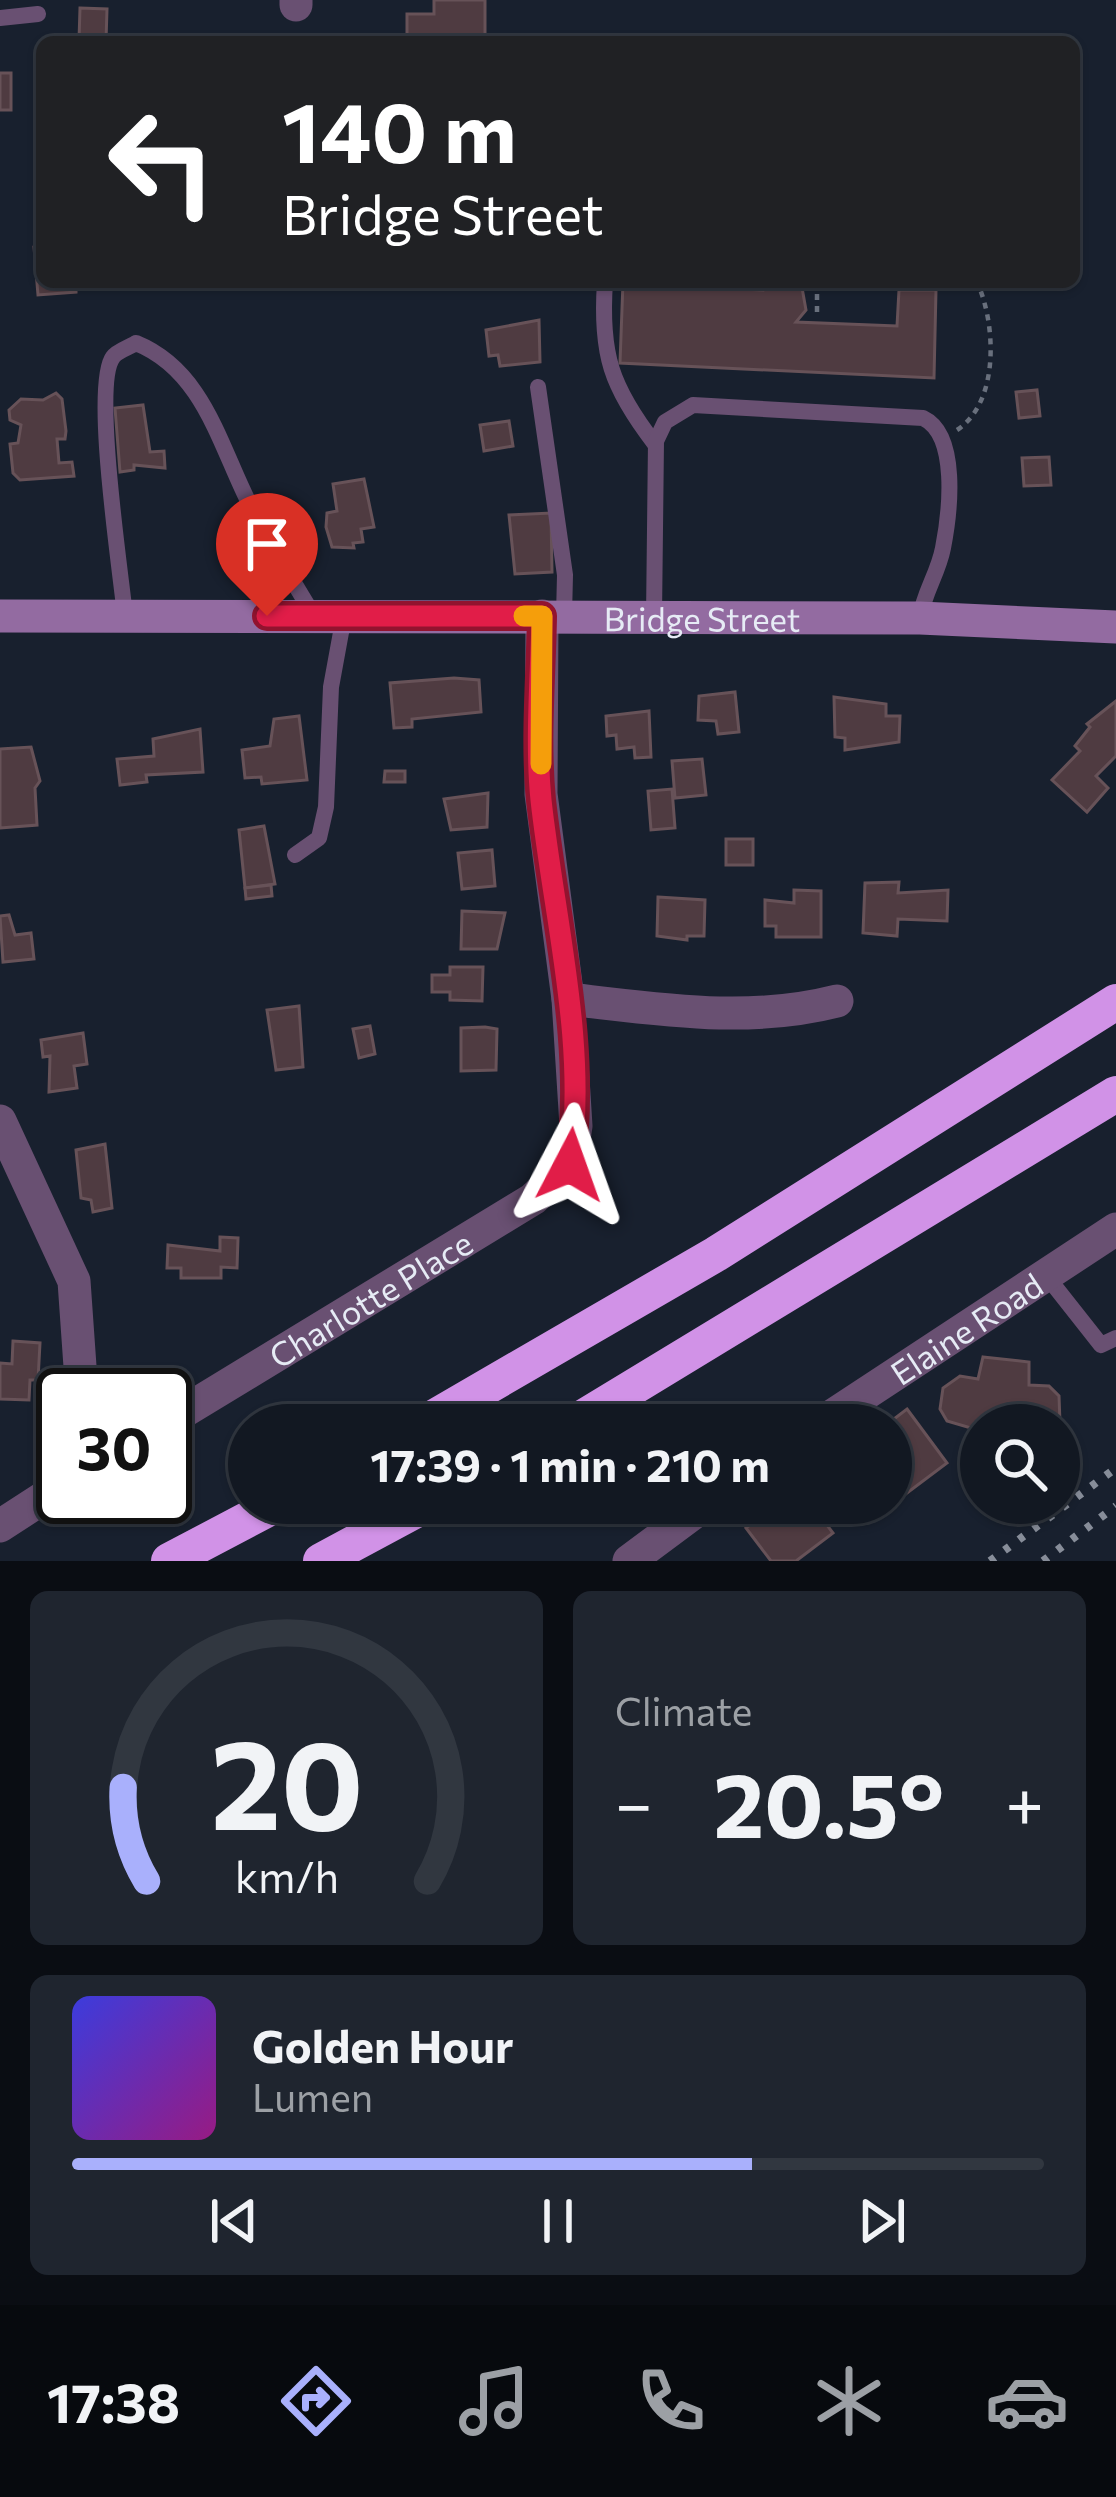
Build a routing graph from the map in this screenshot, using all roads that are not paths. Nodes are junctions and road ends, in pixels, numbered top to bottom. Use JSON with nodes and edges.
{"nodes":[{"id":1,"x":38,"y":14,"type":"dead end"},
{"id":2,"x":0,"y":18,"type":"edge"},
{"id":3,"x":604,"y":288,"type":"edge"},
{"id":4,"x":538,"y":387,"type":"dead end"},
{"id":5,"x":656,"y":444,"type":"junction"},
{"id":6,"x":0,"y":616,"type":"edge"},
{"id":7,"x":125,"y":616,"type":"junction"},
{"id":8,"x":329,"y":616,"type":"junction"},
{"id":9,"x":553,"y":616,"type":"junction"},
{"id":10,"x":653,"y":616,"type":"junction"},
{"id":11,"x":920,"y":618,"type":"junction"},
{"id":12,"x":1116,"y":627,"type":"edge"},
{"id":13,"x":295,"y":855,"type":"dead end"},
{"id":14,"x":568,"y":999,"type":"junction"},
{"id":15,"x":837,"y":1001,"type":"dead end"},
{"id":16,"x":1116,"y":1002,"type":"edge"},
{"id":17,"x":1116,"y":1094,"type":"edge"},
{"id":18,"x":0,"y":1120,"type":"edge"},
{"id":19,"x":1116,"y":1229,"type":"edge"},
{"id":20,"x":1045,"y":1274,"type":"junction"},
{"id":21,"x":1116,"y":1338,"type":"edge"},
{"id":22,"x":80,"y":1368,"type":"edge"},
{"id":23,"x":458,"y":1404,"type":"edge"},
{"id":24,"x":606,"y":1404,"type":"edge"},
{"id":25,"x":850,"y":1404,"type":"edge"},
{"id":26,"x":192,"y":1407,"type":"edge"},
{"id":27,"x":36,"y":1503,"type":"edge"},
{"id":28,"x":239,"y":1524,"type":"edge"},
{"id":29,"x":391,"y":1524,"type":"edge"},
{"id":30,"x":679,"y":1524,"type":"edge"},
{"id":31,"x":0,"y":1526,"type":"edge"},
{"id":32,"x":169,"y":1561,"type":"edge"},
{"id":33,"x":321,"y":1561,"type":"edge"},
{"id":34,"x":629,"y":1561,"type":"edge"}],
"edges":[{"from":1,"to":2,"type":"lane"},
{"from":3,"to":5,"type":"lane"},
{"from":4,"to":9,"type":"lane"},
{"from":5,"to":10,"type":"lane"},
{"from":5,"to":11,"type":"lane"},
{"from":6,"to":7,"type":"main road","name":"Bridge Street"},
{"from":7,"to":8,"type":"main road","name":"Bridge Street"},
{"from":7,"to":8,"type":"lane"},
{"from":8,"to":9,"type":"main road","name":"Bridge Street"},
{"from":8,"to":13,"type":"lane"},
{"from":9,"to":10,"type":"main road","name":"Bridge Street"},
{"from":9,"to":14,"type":"street"},
{"from":10,"to":11,"type":"main road","name":"Bridge Street"},
{"from":11,"to":12,"type":"main road","name":"Bridge Street"},
{"from":14,"to":15,"type":"street"},
{"from":14,"to":26,"type":"street","name":"Charlotte Place"},
{"from":16,"to":23,"type":"highway"},
{"from":17,"to":24,"type":"highway"},
{"from":18,"to":22,"type":"street"},
{"from":19,"to":20,"type":"street","name":"Elaine Road"},
{"from":20,"to":21,"type":"lane"},
{"from":20,"to":25,"type":"street","name":"Elaine Road"},
{"from":27,"to":31,"type":"street"},
{"from":28,"to":32,"type":"highway"},
{"from":29,"to":33,"type":"highway"},
{"from":30,"to":34,"type":"street"}]}
